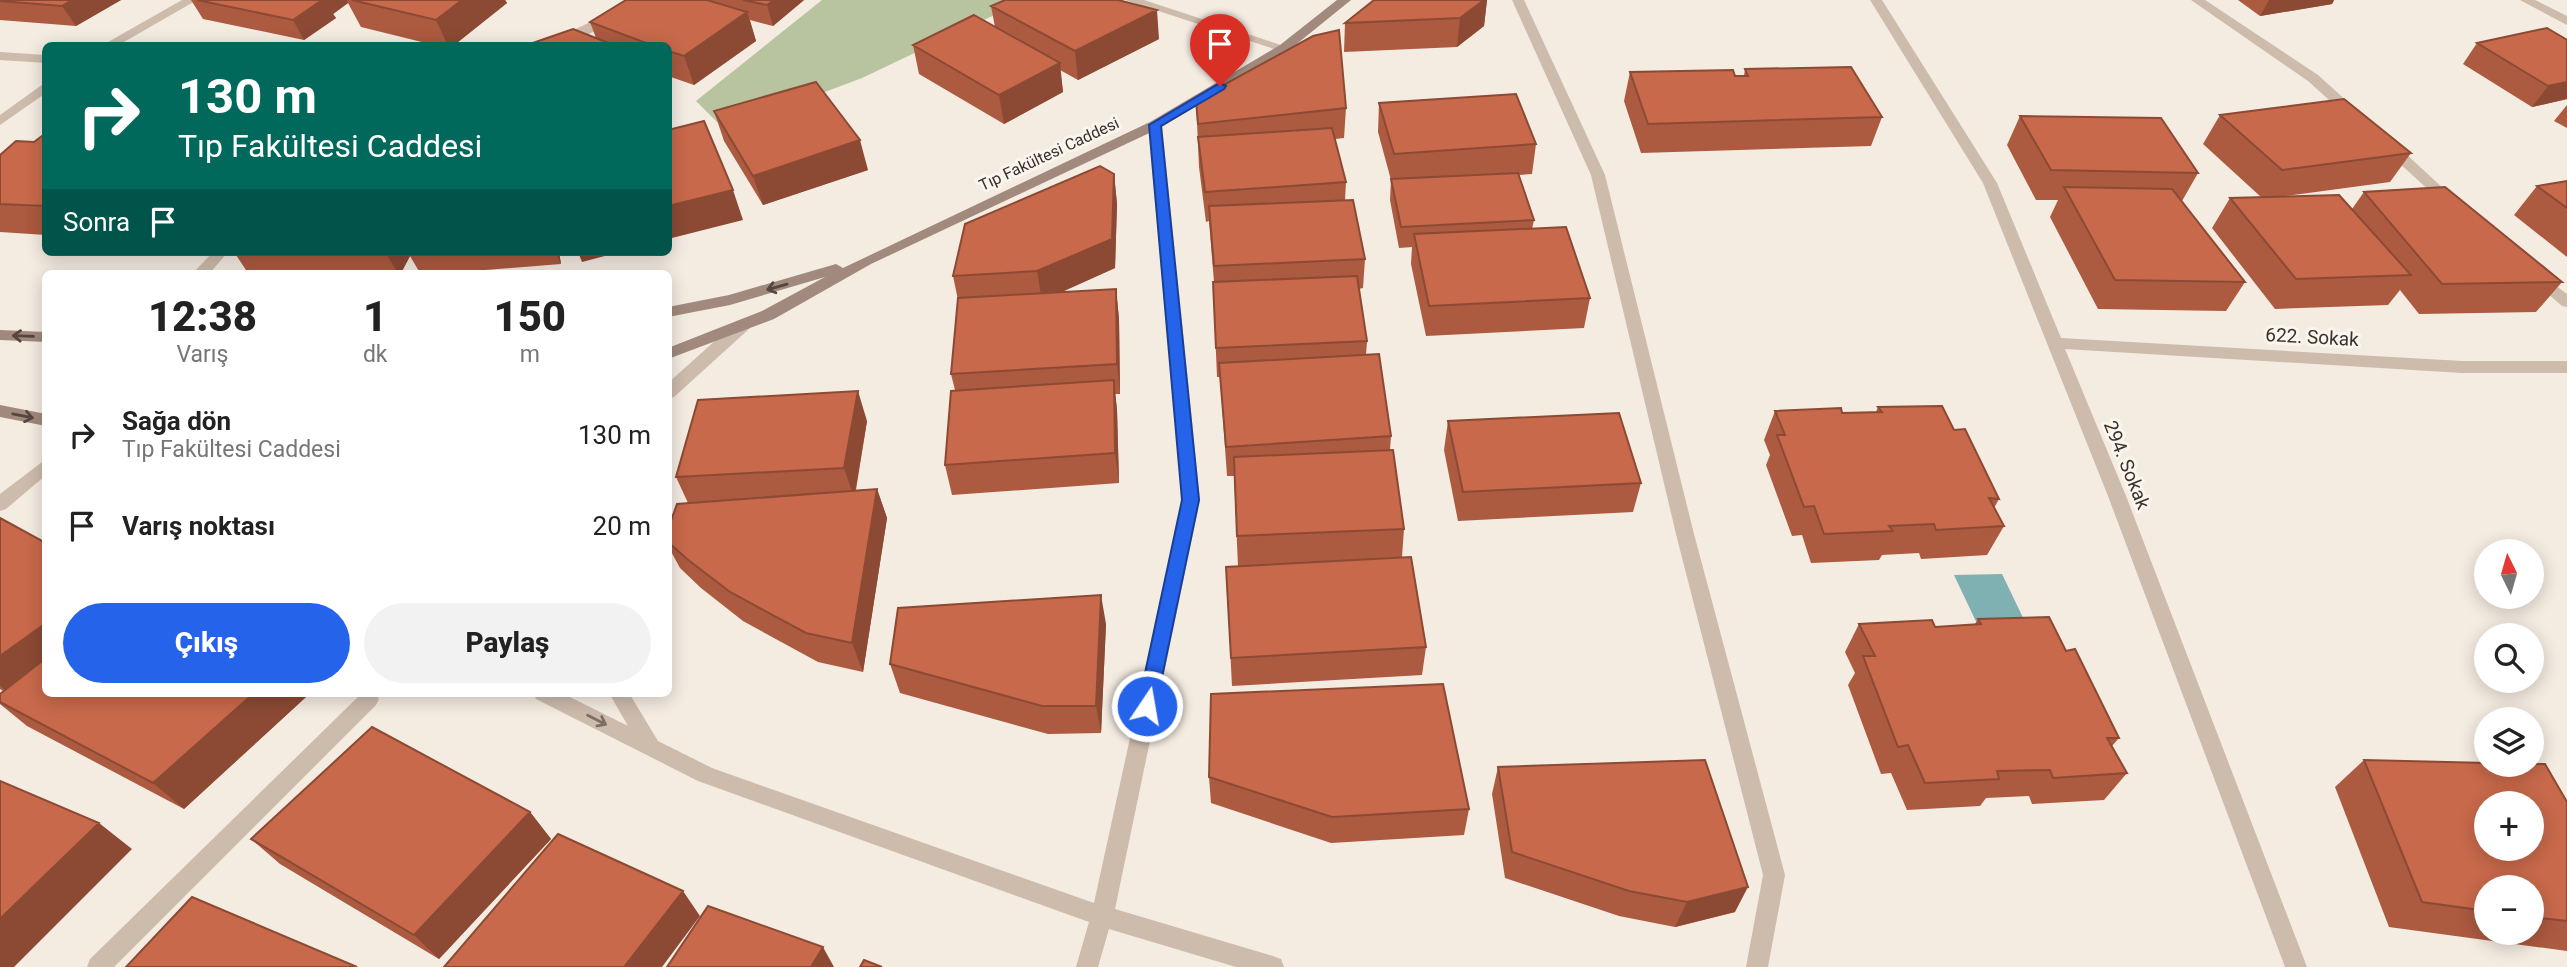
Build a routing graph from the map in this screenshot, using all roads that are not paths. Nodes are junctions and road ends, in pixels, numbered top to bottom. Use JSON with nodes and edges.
{"nodes":[{"id":1,"x":191,"y":0,"type":"edge"},
{"id":2,"x":633,"y":0,"type":"edge"},
{"id":3,"x":1131,"y":0,"type":"edge"},
{"id":4,"x":1345,"y":0,"type":"edge"},
{"id":5,"x":1518,"y":0,"type":"edge"},
{"id":6,"x":1876,"y":0,"type":"edge"},
{"id":7,"x":2197,"y":0,"type":"edge"},
{"id":8,"x":2526,"y":0,"type":"edge"},
{"id":9,"x":2567,"y":21,"type":"edge"},
{"id":10,"x":114,"y":42,"type":"edge"},
{"id":11,"x":556,"y":42,"type":"edge"},
{"id":12,"x":1284,"y":48,"type":"junction"},
{"id":13,"x":0,"y":56,"type":"edge"},
{"id":14,"x":42,"y":59,"type":"edge"},
{"id":15,"x":42,"y":89,"type":"edge"},
{"id":16,"x":0,"y":121,"type":"edge"},
{"id":17,"x":2362,"y":122,"type":"edge"},
{"id":18,"x":1155,"y":125,"type":"junction"},
{"id":19,"x":2382,"y":140,"type":"edge"},
{"id":20,"x":2461,"y":211,"type":"edge"},
{"id":21,"x":217,"y":256,"type":"edge"},
{"id":22,"x":866,"y":261,"type":"junction"},
{"id":23,"x":204,"y":270,"type":"edge"},
{"id":24,"x":2529,"y":270,"type":"edge"},
{"id":25,"x":2567,"y":302,"type":"edge"},
{"id":26,"x":672,"y":311,"type":"edge"},
{"id":27,"x":743,"y":325,"type":"junction"},
{"id":28,"x":0,"y":335,"type":"edge"},
{"id":29,"x":42,"y":337,"type":"edge"},
{"id":30,"x":2055,"y":343,"type":"junction"},
{"id":31,"x":672,"y":352,"type":"edge"},
{"id":32,"x":2567,"y":367,"type":"edge"},
{"id":33,"x":672,"y":389,"type":"edge"},
{"id":34,"x":0,"y":411,"type":"edge"},
{"id":35,"x":42,"y":419,"type":"edge"},
{"id":36,"x":42,"y":468,"type":"edge"},
{"id":37,"x":0,"y":504,"type":"edge"},
{"id":38,"x":551,"y":697,"type":"edge"},
{"id":39,"x":621,"y":697,"type":"edge"},
{"id":40,"x":369,"y":699,"type":"dead end"},
{"id":41,"x":651,"y":748,"type":"junction"},
{"id":42,"x":1102,"y":916,"type":"junction"},
{"id":43,"x":98,"y":967,"type":"edge"},
{"id":44,"x":1087,"y":967,"type":"edge"},
{"id":45,"x":1273,"y":967,"type":"edge"},
{"id":46,"x":1757,"y":967,"type":"edge"},
{"id":47,"x":2296,"y":967,"type":"edge"}],
"edges":[{"from":1,"to":10,"type":"street"},
{"from":2,"to":11,"type":"street"},
{"from":3,"to":12,"type":"street"},
{"from":4,"to":12,"type":"main road","name":"Tıp Fakültesi Caddesi"},
{"from":5,"to":46,"type":"street"},
{"from":6,"to":30,"type":"street","name":"294. Sokak"},
{"from":7,"to":17,"type":"street"},
{"from":8,"to":9,"type":"street"},
{"from":12,"to":18,"type":"main road","name":"Tıp Fakültesi Caddesi"},
{"from":13,"to":14,"type":"street"},
{"from":15,"to":16,"type":"street"},
{"from":18,"to":22,"type":"main road","name":"Tıp Fakültesi Caddesi"},
{"from":18,"to":42,"type":"street"},
{"from":19,"to":20,"type":"street"},
{"from":21,"to":23,"type":"street"},
{"from":22,"to":26,"type":"main road","one_way":true},
{"from":22,"to":27,"type":"main road"},
{"from":24,"to":25,"type":"street"},
{"from":27,"to":31,"type":"main road"},
{"from":27,"to":33,"type":"street"},
{"from":29,"to":28,"type":"main road","one_way":true},
{"from":30,"to":32,"type":"street","name":"622. Sokak"},
{"from":30,"to":47,"type":"street","name":"294. Sokak"},
{"from":34,"to":35,"type":"main road","one_way":true},
{"from":36,"to":37,"type":"street"},
{"from":38,"to":41,"type":"street","one_way":true},
{"from":39,"to":41,"type":"street"},
{"from":40,"to":43,"type":"street"},
{"from":41,"to":42,"type":"street"},
{"from":42,"to":44,"type":"street"},
{"from":42,"to":45,"type":"street"}]}
